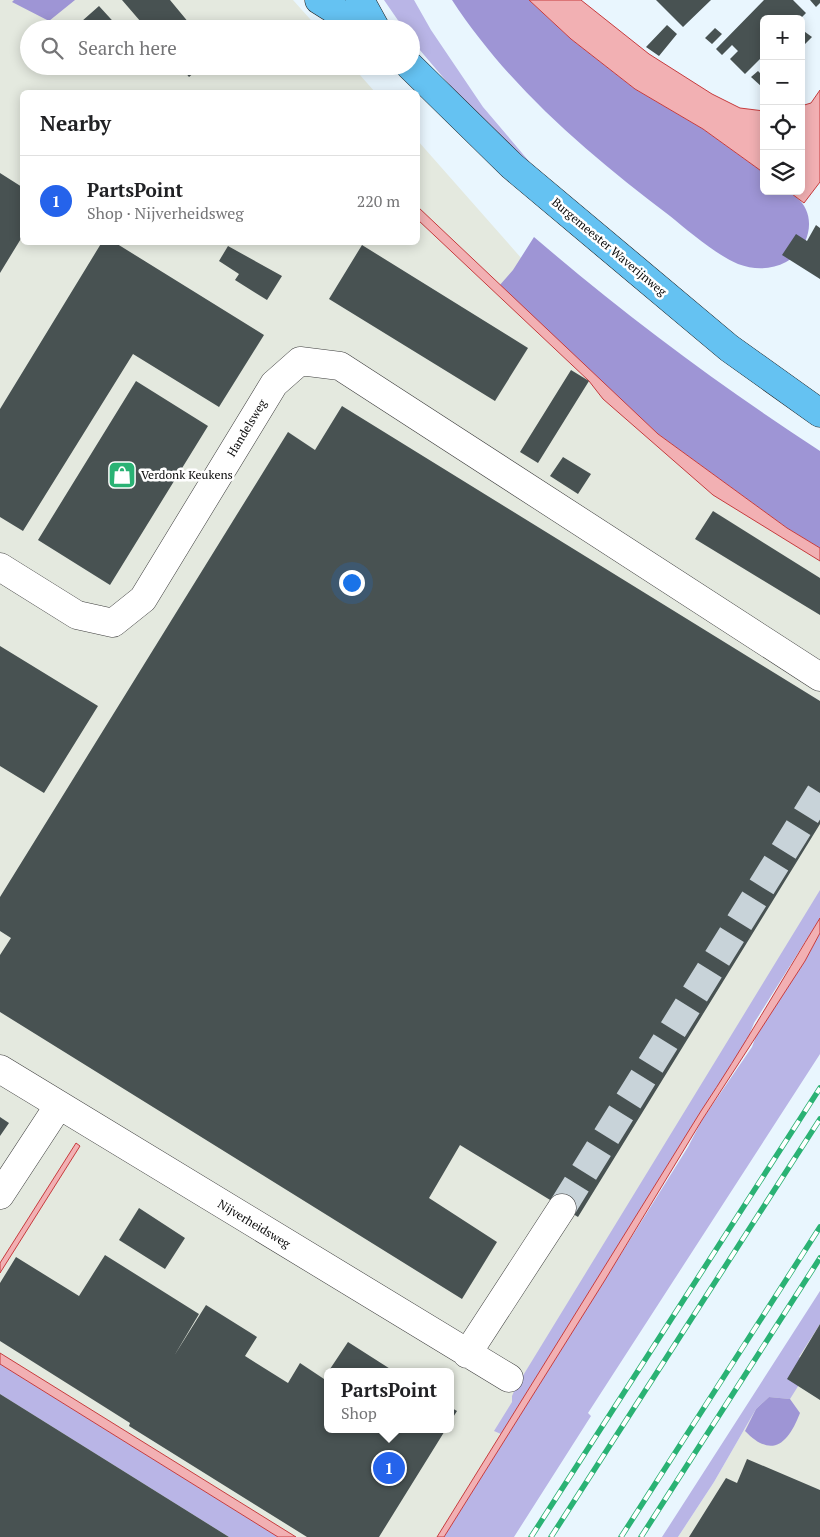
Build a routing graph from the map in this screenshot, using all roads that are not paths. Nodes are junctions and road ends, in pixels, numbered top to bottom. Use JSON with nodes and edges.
{"nodes":[{"id":1,"x":320,"y":0,"type":"edge"},
{"id":2,"x":360,"y":0,"type":"edge"},
{"id":3,"x":351,"y":20,"type":"edge"},
{"id":4,"x":371,"y":20,"type":"edge"},
{"id":5,"x":419,"y":75,"type":"edge"},
{"id":6,"x":820,"y":413,"type":"edge"},
{"id":7,"x":0,"y":567,"type":"edge"},
{"id":8,"x":820,"y":677,"type":"edge"},
{"id":9,"x":0,"y":1069,"type":"edge"},
{"id":10,"x":59,"y":1105,"type":"junction"},
{"id":11,"x":0,"y":1195,"type":"edge"},
{"id":12,"x":562,"y":1208,"type":"tunnel mouth"},
{"id":13,"x":467,"y":1354,"type":"junction"},
{"id":14,"x":509,"y":1378,"type":"dead end"}],
"edges":[{"from":1,"to":3,"type":"main road"},
{"from":2,"to":4,"type":"main road"},
{"from":5,"to":6,"type":"main road","name":"Burgemeester Waverijnweg"},
{"from":7,"to":8,"type":"street","name":"Handelsweg"},
{"from":9,"to":10,"type":"street","name":"Nijverheidsweg"},
{"from":10,"to":11,"type":"street"},
{"from":10,"to":13,"type":"street","name":"Nijverheidsweg"},
{"from":12,"to":13,"type":"street"},
{"from":13,"to":14,"type":"street","name":"Nijverheidsweg"}]}
